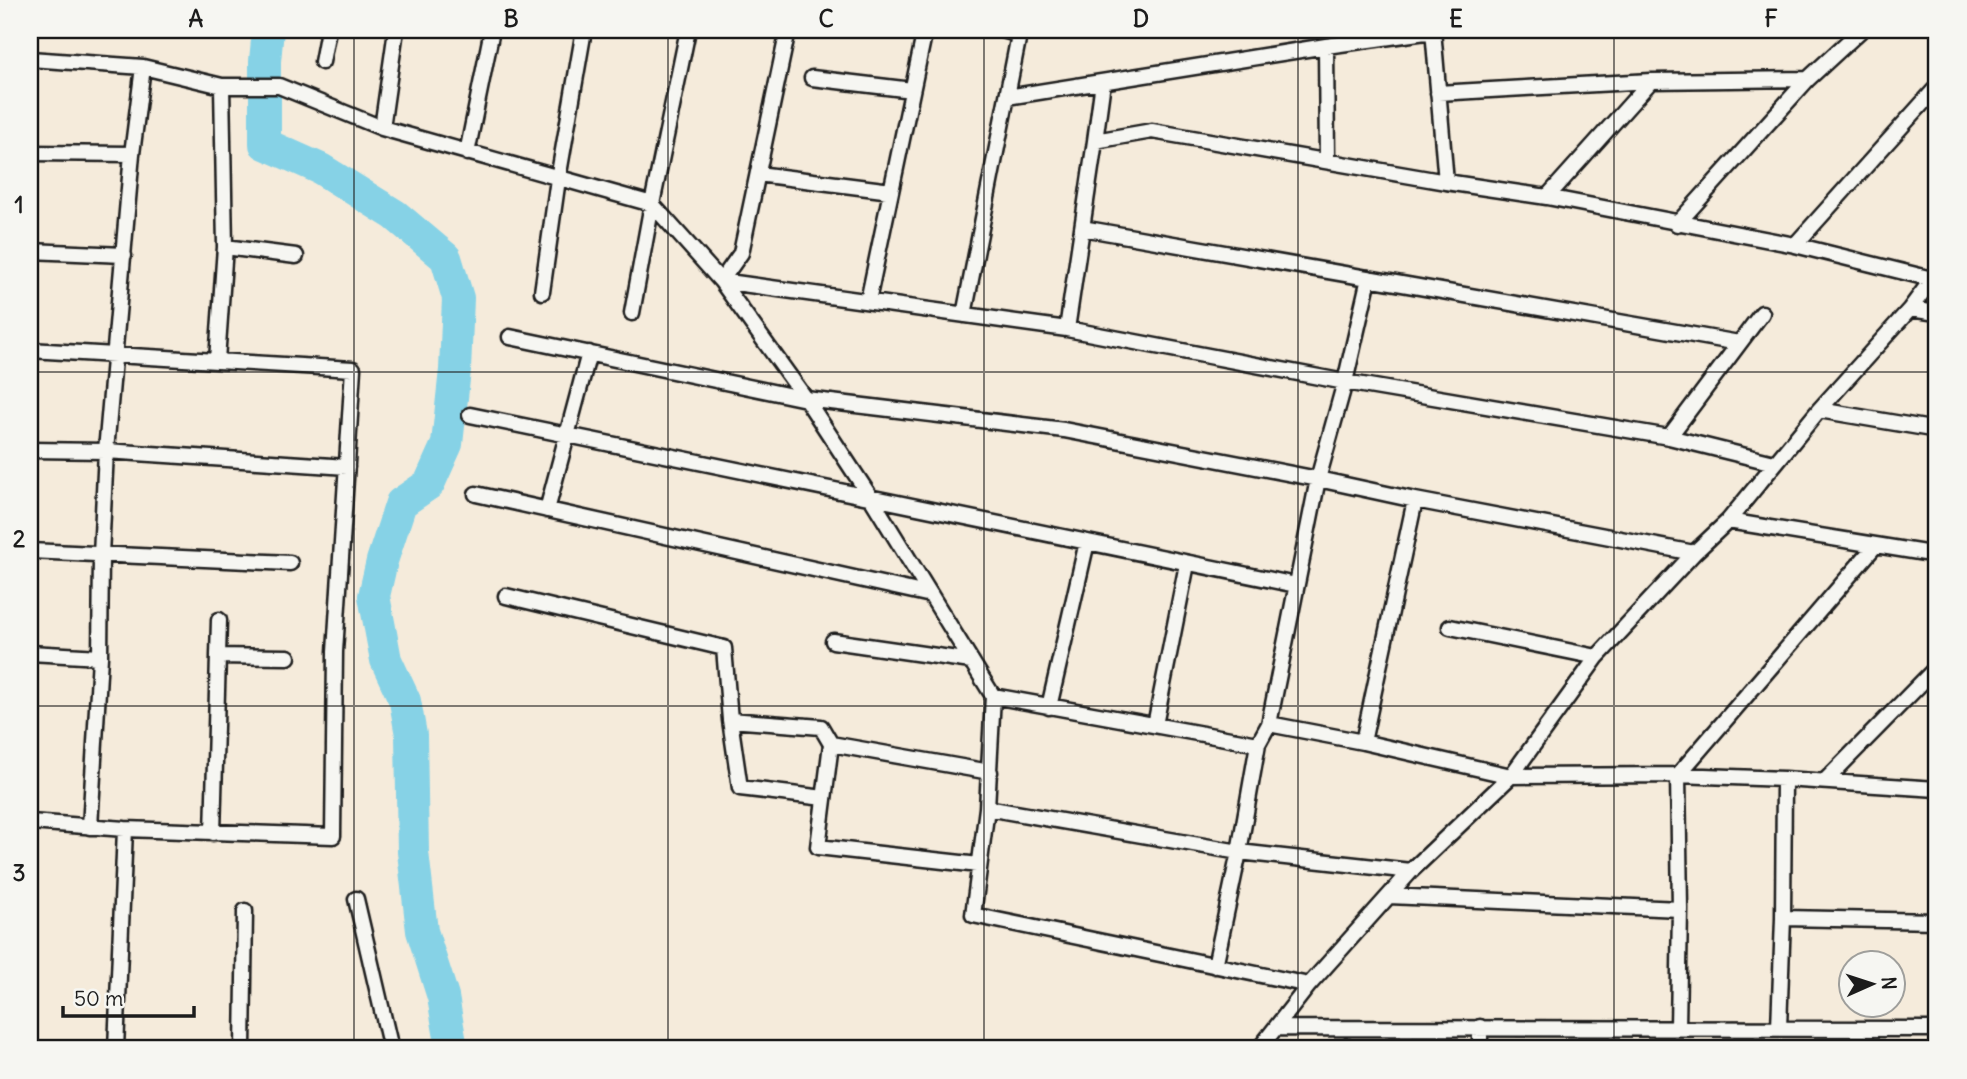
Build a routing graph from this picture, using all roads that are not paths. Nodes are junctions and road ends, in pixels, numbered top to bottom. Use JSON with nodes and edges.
{"nodes":[{"id":1,"x":328,"y":30,"type":"edge"},
{"id":2,"x":396,"y":30,"type":"edge"},
{"id":3,"x":492,"y":30,"type":"edge"},
{"id":4,"x":584,"y":30,"type":"edge"},
{"id":5,"x":688,"y":30,"type":"edge"},
{"id":6,"x":788,"y":30,"type":"edge"},
{"id":7,"x":925,"y":30,"type":"edge"},
{"id":8,"x":1002,"y":30,"type":"edge"},
{"id":9,"x":1433,"y":30,"type":"edge"},
{"id":10,"x":1846,"y":30,"type":"edge"},
{"id":11,"x":1861,"y":30,"type":"edge"},
{"id":12,"x":1021,"y":32,"type":"edge"},
{"id":13,"x":1845,"y":45,"type":"junction"},
{"id":14,"x":1326,"y":46,"type":"junction"},
{"id":15,"x":30,"y":59,"type":"edge"},
{"id":16,"x":323,"y":62,"type":"dead end"},
{"id":17,"x":142,"y":67,"type":"junction"},
{"id":18,"x":812,"y":78,"type":"dead end"},
{"id":19,"x":1808,"y":79,"type":"junction"},
{"id":20,"x":1651,"y":81,"type":"junction"},
{"id":21,"x":1103,"y":82,"type":"junction"},
{"id":22,"x":222,"y":86,"type":"junction"},
{"id":23,"x":1937,"y":87,"type":"edge"},
{"id":24,"x":912,"y":89,"type":"junction"},
{"id":25,"x":1438,"y":93,"type":"junction"},
{"id":26,"x":1007,"y":97,"type":"junction"},
{"id":27,"x":382,"y":128,"type":"junction"},
{"id":28,"x":1095,"y":141,"type":"junction"},
{"id":29,"x":30,"y":153,"type":"edge"},
{"id":30,"x":467,"y":153,"type":"junction"},
{"id":31,"x":132,"y":154,"type":"junction"},
{"id":32,"x":1327,"y":161,"type":"junction"},
{"id":33,"x":758,"y":174,"type":"junction"},
{"id":34,"x":558,"y":178,"type":"junction"},
{"id":35,"x":1446,"y":182,"type":"junction"},
{"id":36,"x":891,"y":191,"type":"junction"},
{"id":37,"x":1548,"y":197,"type":"junction"},
{"id":38,"x":652,"y":204,"type":"junction"},
{"id":39,"x":1678,"y":223,"type":"junction"},
{"id":40,"x":1082,"y":228,"type":"junction"},
{"id":41,"x":1795,"y":245,"type":"junction"},
{"id":42,"x":225,"y":247,"type":"junction"},
{"id":43,"x":30,"y":251,"type":"edge"},
{"id":44,"x":124,"y":255,"type":"junction"},
{"id":45,"x":296,"y":256,"type":"dead end"},
{"id":46,"x":1935,"y":276,"type":"edge"},
{"id":47,"x":1369,"y":278,"type":"junction"},
{"id":48,"x":721,"y":281,"type":"junction"},
{"id":49,"x":542,"y":292,"type":"dead end"},
{"id":50,"x":868,"y":301,"type":"junction"},
{"id":51,"x":1910,"y":309,"type":"junction"},
{"id":52,"x":632,"y":313,"type":"dead end"},
{"id":53,"x":1762,"y":313,"type":"dead end"},
{"id":54,"x":1937,"y":313,"type":"edge"},
{"id":55,"x":964,"y":315,"type":"junction"},
{"id":56,"x":1067,"y":329,"type":"junction"},
{"id":57,"x":510,"y":337,"type":"dead end"},
{"id":58,"x":1739,"y":343,"type":"junction"},
{"id":59,"x":30,"y":350,"type":"edge"},
{"id":60,"x":589,"y":353,"type":"junction"},
{"id":61,"x":114,"y":354,"type":"junction"},
{"id":62,"x":217,"y":360,"type":"junction"},
{"id":63,"x":1345,"y":382,"type":"junction"},
{"id":64,"x":806,"y":399,"type":"junction"},
{"id":65,"x":1819,"y":410,"type":"junction"},
{"id":66,"x":470,"y":415,"type":"dead end"},
{"id":67,"x":1937,"y":430,"type":"edge"},
{"id":68,"x":567,"y":435,"type":"junction"},
{"id":69,"x":1669,"y":437,"type":"junction"},
{"id":70,"x":30,"y":450,"type":"edge"},
{"id":71,"x":106,"y":451,"type":"junction"},
{"id":72,"x":1774,"y":463,"type":"junction"},
{"id":73,"x":346,"y":467,"type":"junction"},
{"id":74,"x":1318,"y":479,"type":"junction"},
{"id":75,"x":476,"y":494,"type":"dead end"},
{"id":76,"x":871,"y":498,"type":"junction"},
{"id":77,"x":1415,"y":500,"type":"junction"},
{"id":78,"x":547,"y":510,"type":"junction"},
{"id":79,"x":1728,"y":521,"type":"junction"},
{"id":80,"x":1087,"y":542,"type":"junction"},
{"id":81,"x":1875,"y":546,"type":"junction"},
{"id":82,"x":30,"y":551,"type":"edge"},
{"id":83,"x":1694,"y":553,"type":"junction"},
{"id":84,"x":101,"y":555,"type":"junction"},
{"id":85,"x":1937,"y":555,"type":"edge"},
{"id":86,"x":290,"y":563,"type":"dead end"},
{"id":87,"x":1187,"y":564,"type":"junction"},
{"id":88,"x":1296,"y":585,"type":"junction"},
{"id":89,"x":506,"y":596,"type":"dead end"},
{"id":90,"x":930,"y":596,"type":"junction"},
{"id":91,"x":219,"y":620,"type":"dead end"},
{"id":92,"x":1450,"y":627,"type":"dead end"},
{"id":93,"x":833,"y":641,"type":"dead end"},
{"id":94,"x":30,"y":653,"type":"edge"},
{"id":95,"x":218,"y":656,"type":"junction"},
{"id":96,"x":100,"y":657,"type":"junction"},
{"id":97,"x":288,"y":657,"type":"dead end"},
{"id":98,"x":1597,"y":657,"type":"junction"},
{"id":99,"x":971,"y":661,"type":"junction"},
{"id":100,"x":1937,"y":667,"type":"edge"},
{"id":101,"x":993,"y":696,"type":"junction"},
{"id":102,"x":1049,"y":706,"type":"junction"},
{"id":103,"x":730,"y":720,"type":"junction"},
{"id":104,"x":1269,"y":724,"type":"junction"},
{"id":105,"x":1155,"y":726,"type":"junction"},
{"id":106,"x":1363,"y":742,"type":"junction"},
{"id":107,"x":831,"y":744,"type":"junction"},
{"id":108,"x":1258,"y":744,"type":"junction"},
{"id":109,"x":990,"y":772,"type":"junction"},
{"id":110,"x":1678,"y":775,"type":"junction"},
{"id":111,"x":1511,"y":776,"type":"junction"},
{"id":112,"x":1784,"y":779,"type":"junction"},
{"id":113,"x":1825,"y":781,"type":"junction"},
{"id":114,"x":1937,"y":789,"type":"edge"},
{"id":115,"x":824,"y":797,"type":"junction"},
{"id":116,"x":988,"y":808,"type":"junction"},
{"id":117,"x":30,"y":822,"type":"edge"},
{"id":118,"x":90,"y":827,"type":"junction"},
{"id":119,"x":125,"y":829,"type":"junction"},
{"id":120,"x":213,"y":833,"type":"junction"},
{"id":121,"x":1239,"y":852,"type":"junction"},
{"id":122,"x":979,"y":865,"type":"junction"},
{"id":123,"x":1411,"y":871,"type":"junction"},
{"id":124,"x":1389,"y":896,"type":"junction"},
{"id":125,"x":356,"y":899,"type":"dead end"},
{"id":126,"x":1680,"y":909,"type":"junction"},
{"id":127,"x":245,"y":911,"type":"dead end"},
{"id":128,"x":1783,"y":918,"type":"junction"},
{"id":129,"x":1937,"y":921,"type":"edge"},
{"id":130,"x":1215,"y":966,"type":"junction"},
{"id":131,"x":1309,"y":985,"type":"junction"},
{"id":132,"x":1480,"y":1027,"type":"junction"},
{"id":133,"x":1276,"y":1028,"type":"junction"},
{"id":134,"x":1678,"y":1028,"type":"junction"},
{"id":135,"x":1779,"y":1028,"type":"junction"},
{"id":136,"x":1937,"y":1029,"type":"edge"},
{"id":137,"x":116,"y":1049,"type":"edge"},
{"id":138,"x":243,"y":1049,"type":"edge"},
{"id":139,"x":391,"y":1049,"type":"edge"},
{"id":140,"x":1259,"y":1049,"type":"edge"},
{"id":141,"x":1480,"y":1049,"type":"edge"}],
"edges":[{"from":1,"to":16,"type":"street"},
{"from":2,"to":27,"type":"street"},
{"from":3,"to":30,"type":"street"},
{"from":4,"to":34,"type":"street"},
{"from":5,"to":38,"type":"street"},
{"from":6,"to":33,"type":"street"},
{"from":7,"to":24,"type":"street"},
{"from":8,"to":12,"type":"street"},
{"from":9,"to":14,"type":"street"},
{"from":9,"to":25,"type":"street"},
{"from":10,"to":13,"type":"street"},
{"from":11,"to":13,"type":"street"},
{"from":12,"to":26,"type":"street"},
{"from":13,"to":19,"type":"street"},
{"from":14,"to":21,"type":"street"},
{"from":14,"to":32,"type":"street"},
{"from":15,"to":17,"type":"street"},
{"from":17,"to":22,"type":"street"},
{"from":17,"to":31,"type":"street"},
{"from":18,"to":24,"type":"street"},
{"from":19,"to":20,"type":"street"},
{"from":19,"to":39,"type":"street"},
{"from":20,"to":25,"type":"street"},
{"from":20,"to":37,"type":"street"},
{"from":21,"to":26,"type":"street"},
{"from":21,"to":28,"type":"street"},
{"from":22,"to":27,"type":"street"},
{"from":22,"to":42,"type":"street"},
{"from":23,"to":41,"type":"street"},
{"from":24,"to":36,"type":"street"},
{"from":25,"to":35,"type":"street"},
{"from":26,"to":55,"type":"street"},
{"from":27,"to":30,"type":"street"},
{"from":28,"to":32,"type":"street"},
{"from":28,"to":40,"type":"street"},
{"from":29,"to":31,"type":"street"},
{"from":30,"to":34,"type":"street"},
{"from":31,"to":44,"type":"street"},
{"from":32,"to":35,"type":"street"},
{"from":33,"to":36,"type":"street"},
{"from":33,"to":48,"type":"street"},
{"from":34,"to":38,"type":"street"},
{"from":34,"to":49,"type":"street"},
{"from":35,"to":37,"type":"street"},
{"from":36,"to":50,"type":"street"},
{"from":37,"to":39,"type":"street"},
{"from":38,"to":48,"type":"street"},
{"from":38,"to":52,"type":"street"},
{"from":39,"to":41,"type":"street"},
{"from":40,"to":47,"type":"street"},
{"from":40,"to":56,"type":"street"},
{"from":41,"to":46,"type":"street"},
{"from":42,"to":45,"type":"street"},
{"from":42,"to":62,"type":"street"},
{"from":43,"to":44,"type":"street"},
{"from":44,"to":61,"type":"street"},
{"from":46,"to":51,"type":"street"},
{"from":47,"to":58,"type":"street"},
{"from":47,"to":63,"type":"street"},
{"from":48,"to":50,"type":"street"},
{"from":48,"to":64,"type":"street"},
{"from":50,"to":55,"type":"street"},
{"from":51,"to":54,"type":"street"},
{"from":51,"to":65,"type":"street"},
{"from":53,"to":58,"type":"street"},
{"from":55,"to":56,"type":"street"},
{"from":56,"to":63,"type":"street"},
{"from":57,"to":60,"type":"street"},
{"from":58,"to":69,"type":"street"},
{"from":59,"to":61,"type":"street"},
{"from":60,"to":64,"type":"street"},
{"from":60,"to":68,"type":"street"},
{"from":61,"to":62,"type":"street"},
{"from":61,"to":71,"type":"street"},
{"from":62,"to":73,"type":"street"},
{"from":63,"to":69,"type":"street"},
{"from":63,"to":74,"type":"street"},
{"from":64,"to":74,"type":"street"},
{"from":64,"to":76,"type":"street"},
{"from":65,"to":67,"type":"street"},
{"from":65,"to":72,"type":"street"},
{"from":66,"to":68,"type":"street"},
{"from":68,"to":76,"type":"street"},
{"from":68,"to":78,"type":"street"},
{"from":69,"to":72,"type":"street"},
{"from":70,"to":71,"type":"street"},
{"from":71,"to":73,"type":"street"},
{"from":71,"to":84,"type":"street"},
{"from":72,"to":79,"type":"street"},
{"from":73,"to":120,"type":"street"},
{"from":74,"to":77,"type":"street"},
{"from":74,"to":88,"type":"street"},
{"from":75,"to":78,"type":"street"},
{"from":76,"to":80,"type":"street"},
{"from":76,"to":90,"type":"street"},
{"from":77,"to":83,"type":"street"},
{"from":77,"to":106,"type":"street"},
{"from":78,"to":90,"type":"street"},
{"from":79,"to":81,"type":"street"},
{"from":79,"to":83,"type":"street"},
{"from":80,"to":87,"type":"street"},
{"from":80,"to":102,"type":"street"},
{"from":81,"to":85,"type":"street"},
{"from":81,"to":110,"type":"street"},
{"from":82,"to":84,"type":"street"},
{"from":83,"to":98,"type":"street"},
{"from":84,"to":86,"type":"street"},
{"from":84,"to":96,"type":"street"},
{"from":87,"to":88,"type":"street"},
{"from":87,"to":105,"type":"street"},
{"from":88,"to":104,"type":"street"},
{"from":89,"to":103,"type":"street"},
{"from":90,"to":99,"type":"street"},
{"from":91,"to":95,"type":"street"},
{"from":92,"to":98,"type":"street"},
{"from":93,"to":99,"type":"street"},
{"from":94,"to":96,"type":"street"},
{"from":95,"to":97,"type":"street"},
{"from":95,"to":120,"type":"street"},
{"from":96,"to":118,"type":"street"},
{"from":98,"to":111,"type":"street"},
{"from":99,"to":101,"type":"street"},
{"from":100,"to":113,"type":"street"},
{"from":101,"to":102,"type":"street"},
{"from":101,"to":109,"type":"street"},
{"from":102,"to":105,"type":"street"},
{"from":103,"to":107,"type":"street"},
{"from":103,"to":115,"type":"street"},
{"from":104,"to":106,"type":"street"},
{"from":104,"to":108,"type":"street"},
{"from":105,"to":108,"type":"street"},
{"from":106,"to":111,"type":"street"},
{"from":107,"to":109,"type":"street"},
{"from":107,"to":115,"type":"street"},
{"from":108,"to":121,"type":"street"},
{"from":109,"to":116,"type":"street"},
{"from":110,"to":111,"type":"street"},
{"from":110,"to":112,"type":"street"},
{"from":110,"to":126,"type":"street"},
{"from":111,"to":123,"type":"street"},
{"from":112,"to":113,"type":"street"},
{"from":112,"to":128,"type":"street"},
{"from":113,"to":114,"type":"street"},
{"from":115,"to":122,"type":"street"},
{"from":116,"to":121,"type":"street"},
{"from":116,"to":122,"type":"street"},
{"from":117,"to":118,"type":"street"},
{"from":118,"to":119,"type":"street"},
{"from":119,"to":120,"type":"street"},
{"from":119,"to":137,"type":"street"},
{"from":121,"to":123,"type":"street"},
{"from":121,"to":130,"type":"street"},
{"from":122,"to":130,"type":"street"},
{"from":123,"to":124,"type":"street"},
{"from":124,"to":126,"type":"street"},
{"from":124,"to":131,"type":"street"},
{"from":125,"to":139,"type":"street"},
{"from":126,"to":134,"type":"street"},
{"from":127,"to":138,"type":"street"},
{"from":128,"to":129,"type":"street"},
{"from":128,"to":135,"type":"street"},
{"from":130,"to":131,"type":"street"},
{"from":131,"to":133,"type":"street"},
{"from":132,"to":133,"type":"street"},
{"from":132,"to":134,"type":"street"},
{"from":132,"to":141,"type":"street"},
{"from":133,"to":140,"type":"street"},
{"from":134,"to":135,"type":"street"},
{"from":135,"to":136,"type":"street"}]}
